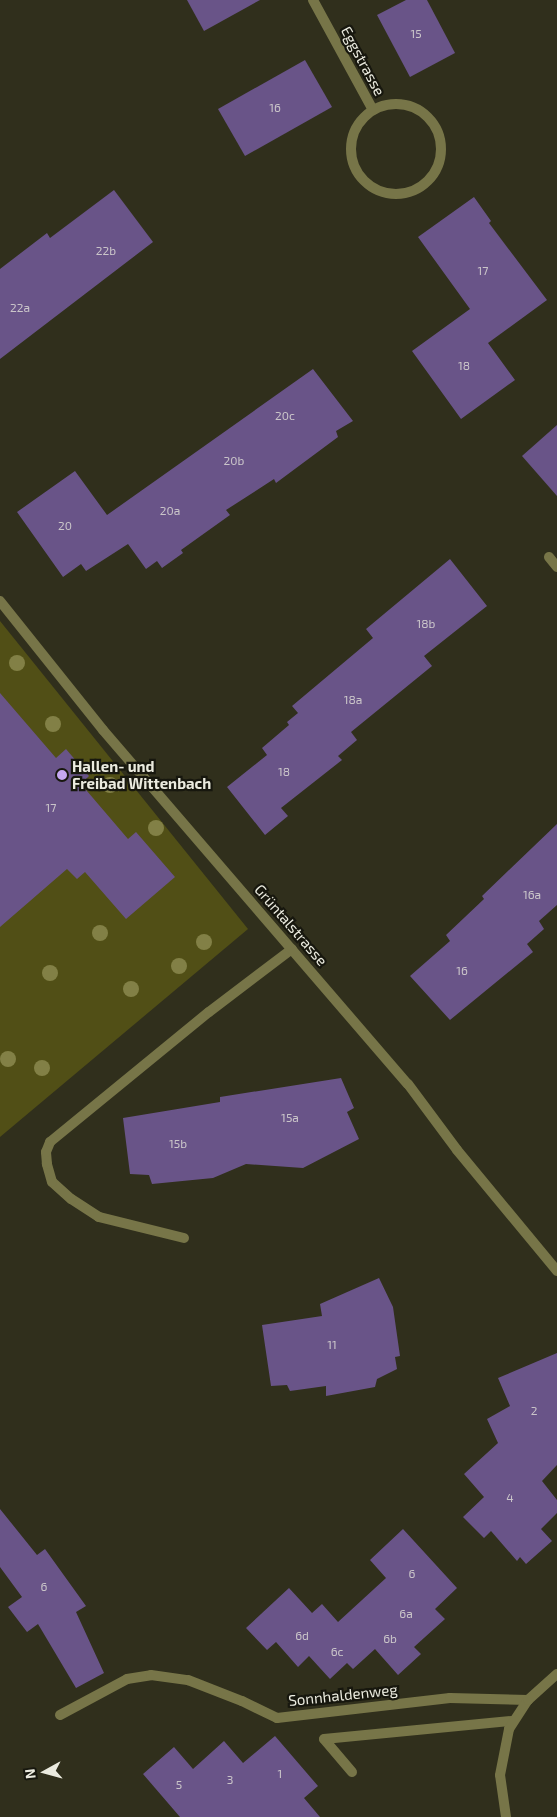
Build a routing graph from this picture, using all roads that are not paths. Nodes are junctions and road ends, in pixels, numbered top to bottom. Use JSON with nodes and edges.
{"nodes":[{"id":1,"x":313,"y":0,"type":"edge"},
{"id":2,"x":372,"y":110,"type":"junction"},
{"id":3,"x":549,"y":557,"type":"dead end"},
{"id":4,"x":557,"y":567,"type":"edge"},
{"id":5,"x":0,"y":601,"type":"edge"},
{"id":6,"x":292,"y":949,"type":"junction"},
{"id":7,"x":184,"y":1238,"type":"dead end"},
{"id":8,"x":557,"y":1271,"type":"edge"},
{"id":9,"x":557,"y":1674,"type":"edge"},
{"id":10,"x":528,"y":1700,"type":"junction"},
{"id":11,"x":60,"y":1715,"type":"dead end"},
{"id":12,"x":512,"y":1721,"type":"junction"},
{"id":13,"x":352,"y":1772,"type":"dead end"},
{"id":14,"x":506,"y":1817,"type":"edge"}],
"edges":[{"from":1,"to":2,"type":"street","name":"Eggstrasse"},
{"from":2,"to":2,"type":"street","name":"Eggstrasse"},
{"from":3,"to":4,"type":"street"},
{"from":5,"to":6,"type":"street","name":"Grüntalstrasse"},
{"from":6,"to":7,"type":"street"},
{"from":6,"to":8,"type":"street","name":"Grüntalstrasse"},
{"from":9,"to":10,"type":"street"},
{"from":10,"to":11,"type":"street","name":"Sonnhaldenweg"},
{"from":10,"to":12,"type":"street"},
{"from":12,"to":13,"type":"street"},
{"from":12,"to":14,"type":"street"}]}
